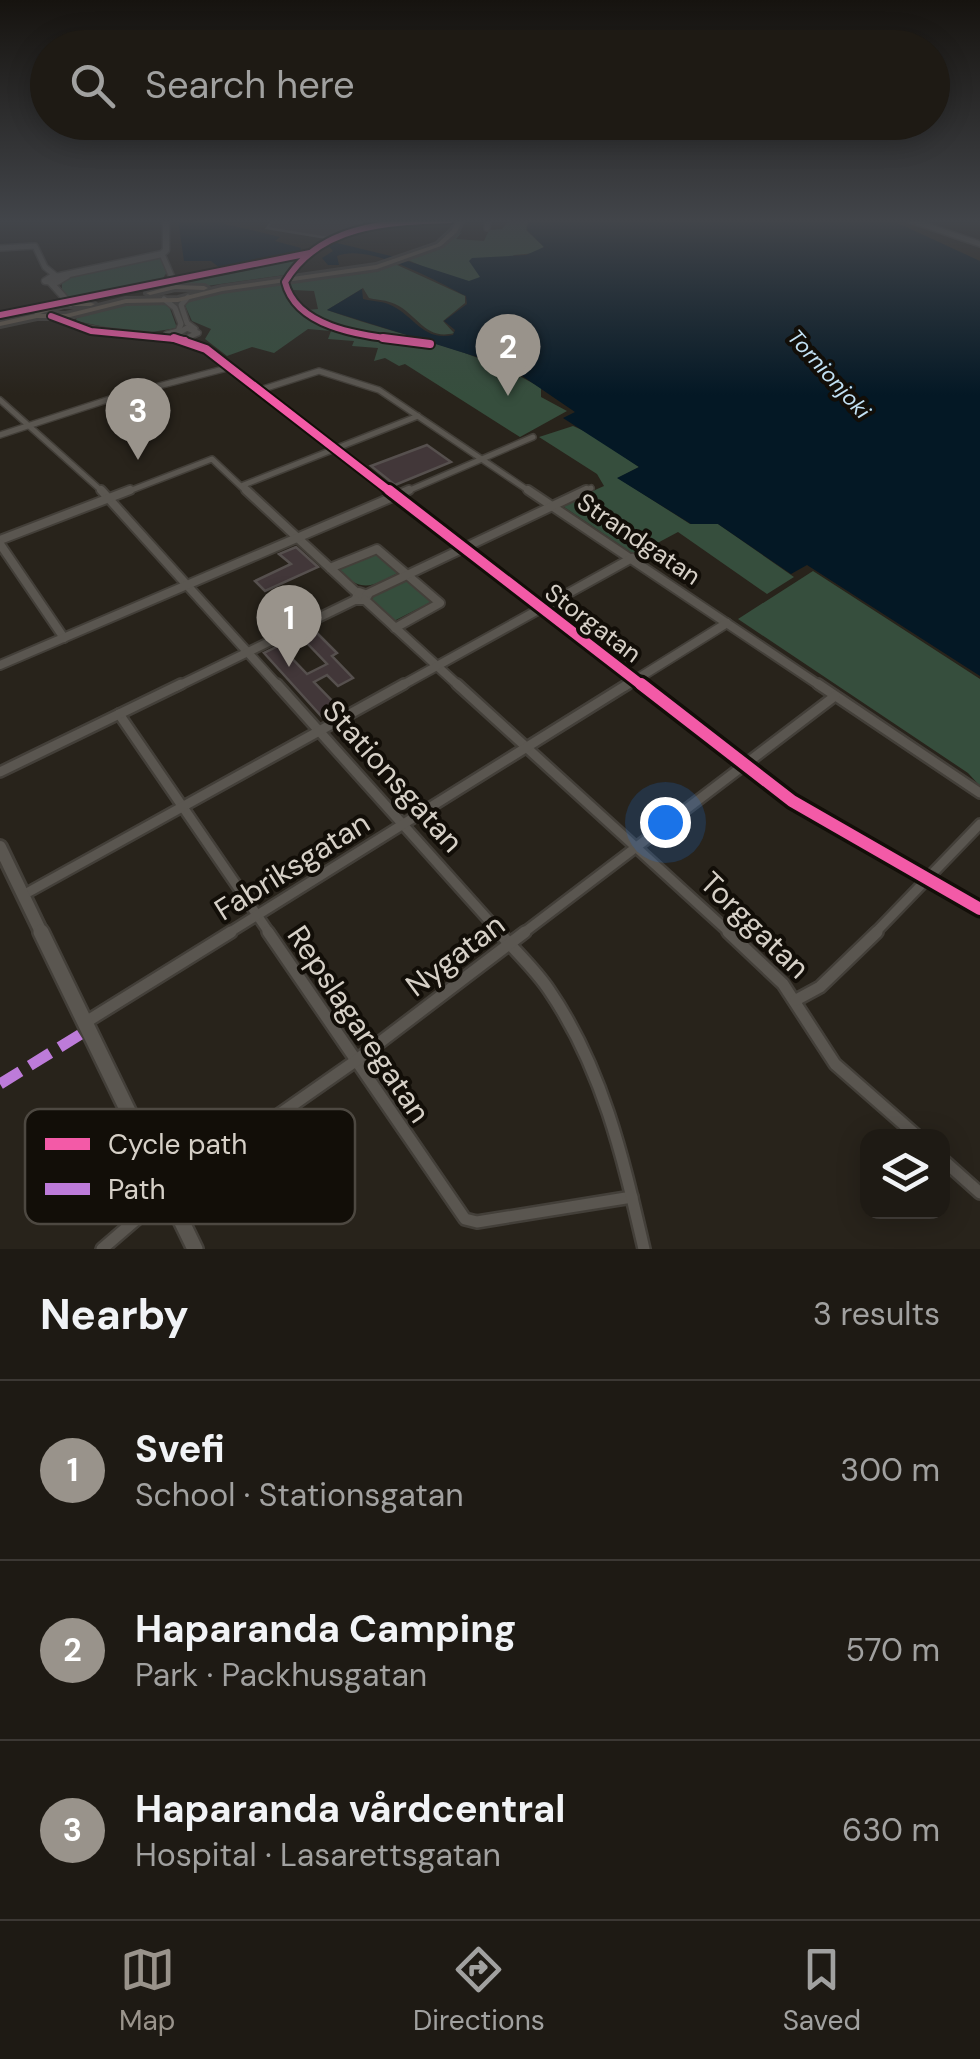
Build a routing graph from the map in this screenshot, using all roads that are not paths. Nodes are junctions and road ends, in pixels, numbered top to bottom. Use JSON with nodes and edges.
{"nodes":[{"id":1,"x":57,"y":278,"type":"edge"},
{"id":2,"x":168,"y":278,"type":"edge"},
{"id":3,"x":283,"y":278,"type":"edge"},
{"id":4,"x":170,"y":286,"type":"junction"},
{"id":5,"x":188,"y":292,"type":"junction"},
{"id":6,"x":163,"y":299,"type":"junction"},
{"id":7,"x":55,"y":307,"type":"junction"},
{"id":8,"x":75,"y":308,"type":"junction"},
{"id":9,"x":0,"y":322,"type":"edge"},
{"id":10,"x":196,"y":332,"type":"junction"},
{"id":11,"x":179,"y":334,"type":"junction"},
{"id":12,"x":116,"y":335,"type":"junction"},
{"id":13,"x":198,"y":344,"type":"junction"},
{"id":14,"x":231,"y":367,"type":"junction"},
{"id":15,"x":260,"y":390,"type":"junction"},
{"id":16,"x":0,"y":400,"type":"edge"},
{"id":17,"x":418,"y":416,"type":"junction"},
{"id":18,"x":30,"y":425,"type":"junction"},
{"id":19,"x":0,"y":435,"type":"edge"},
{"id":20,"x":533,"y":437,"type":"dead end"},
{"id":21,"x":335,"y":449,"type":"junction"},
{"id":22,"x":484,"y":457,"type":"junction"},
{"id":23,"x":241,"y":486,"type":"junction"},
{"id":24,"x":591,"y":488,"type":"dead end"},
{"id":25,"x":394,"y":496,"type":"junction"},
{"id":26,"x":110,"y":498,"type":"junction"},
{"id":27,"x":553,"y":505,"type":"junction"},
{"id":28,"x":296,"y":536,"type":"junction"},
{"id":29,"x":0,"y":542,"type":"edge"},
{"id":30,"x":462,"y":547,"type":"junction"},
{"id":31,"x":632,"y":558,"type":"junction"},
{"id":32,"x":330,"y":568,"type":"junction"},
{"id":33,"x":407,"y":574,"type":"junction"},
{"id":34,"x":188,"y":584,"type":"junction"},
{"id":35,"x":361,"y":597,"type":"junction"},
{"id":36,"x":540,"y":608,"type":"junction"},
{"id":37,"x":727,"y":622,"type":"junction"},
{"id":38,"x":395,"y":628,"type":"junction"},
{"id":39,"x":64,"y":638,"type":"junction"},
{"id":40,"x":248,"y":651,"type":"junction"},
{"id":41,"x":0,"y":665,"type":"edge"},
{"id":42,"x":437,"y":666,"type":"junction"},
{"id":43,"x":634,"y":680,"type":"junction"},
{"id":44,"x":835,"y":696,"type":"junction"},
{"id":45,"x":118,"y":714,"type":"junction"},
{"id":46,"x":319,"y":732,"type":"junction"},
{"id":47,"x":527,"y":746,"type":"junction"},
{"id":48,"x":744,"y":765,"type":"junction"},
{"id":49,"x":0,"y":772,"type":"edge"},
{"id":50,"x":980,"y":793,"type":"edge"},
{"id":51,"x":181,"y":808,"type":"junction"},
{"id":52,"x":980,"y":824,"type":"edge"},
{"id":53,"x":404,"y":826,"type":"junction"},
{"id":54,"x":0,"y":847,"type":"edge"},
{"id":55,"x":638,"y":847,"type":"junction"},
{"id":56,"x":930,"y":880,"type":"junction"},
{"id":57,"x":25,"y":894,"type":"junction"},
{"id":58,"x":980,"y":909,"type":"edge"},
{"id":59,"x":256,"y":918,"type":"junction"},
{"id":60,"x":511,"y":944,"type":"junction"},
{"id":61,"x":796,"y":1000,"type":"junction"},
{"id":62,"x":86,"y":1022,"type":"junction"},
{"id":63,"x":354,"y":1062,"type":"junction"},
{"id":64,"x":127,"y":1109,"type":"edge"},
{"id":65,"x":287,"y":1109,"type":"edge"},
{"id":66,"x":909,"y":1129,"type":"edge"},
{"id":67,"x":950,"y":1166,"type":"edge"},
{"id":68,"x":980,"y":1193,"type":"edge"},
{"id":69,"x":632,"y":1197,"type":"junction"},
{"id":70,"x":132,"y":1224,"type":"edge"},
{"id":71,"x":182,"y":1224,"type":"edge"},
{"id":72,"x":102,"y":1249,"type":"edge"},
{"id":73,"x":194,"y":1249,"type":"edge"},
{"id":74,"x":644,"y":1249,"type":"edge"}],
"edges":[{"from":1,"to":7,"type":"street"},
{"from":2,"to":4,"type":"street"},
{"from":3,"to":5,"type":"highway"},
{"from":4,"to":5,"type":"highway"},
{"from":4,"to":6,"type":"highway"},
{"from":4,"to":8,"type":"highway"},
{"from":5,"to":6,"type":"highway"},
{"from":5,"to":10,"type":"street"},
{"from":6,"to":8,"type":"highway"},
{"from":6,"to":11,"type":"street"},
{"from":7,"to":8,"type":"highway"},
{"from":7,"to":8,"type":"street"},
{"from":7,"to":9,"type":"highway"},
{"from":7,"to":12,"type":"street","name":"Storgatan"},
{"from":8,"to":12,"type":"street","name":"Storgatan"},
{"from":10,"to":11,"type":"street","name":"Storgatan"},
{"from":10,"to":13,"type":"street"},
{"from":11,"to":12,"type":"street","name":"Storgatan"},
{"from":11,"to":13,"type":"street","name":"Storgatan"},
{"from":13,"to":14,"type":"street","name":"Storgatan"},
{"from":14,"to":15,"type":"street","name":"Storgatan"},
{"from":14,"to":18,"type":"street"},
{"from":15,"to":17,"type":"street","name":"Strandgatan"},
{"from":15,"to":21,"type":"street","name":"Storgatan"},
{"from":16,"to":18,"type":"street","name":"Stationsgatan"},
{"from":17,"to":21,"type":"street"},
{"from":17,"to":22,"type":"street","name":"Strandgatan"},
{"from":18,"to":19,"type":"street"},
{"from":18,"to":26,"type":"street","name":"Stationsgatan"},
{"from":20,"to":22,"type":"street"},
{"from":21,"to":23,"type":"street"},
{"from":21,"to":25,"type":"street","name":"Storgatan"},
{"from":22,"to":25,"type":"street"},
{"from":22,"to":27,"type":"street","name":"Strandgatan"},
{"from":23,"to":26,"type":"street","name":"Torggatan"},
{"from":23,"to":28,"type":"street","name":"Torggatan"},
{"from":24,"to":27,"type":"street"},
{"from":25,"to":28,"type":"street"},
{"from":25,"to":30,"type":"street","name":"Storgatan"},
{"from":26,"to":29,"type":"street"},
{"from":26,"to":34,"type":"street","name":"Stationsgatan"},
{"from":27,"to":30,"type":"street"},
{"from":27,"to":31,"type":"street","name":"Strandgatan"},
{"from":28,"to":32,"type":"street","name":"Torggatan"},
{"from":28,"to":34,"type":"street"},
{"from":29,"to":39,"type":"street"},
{"from":30,"to":33,"type":"street"},
{"from":30,"to":36,"type":"street","name":"Storgatan"},
{"from":31,"to":36,"type":"street"},
{"from":31,"to":37,"type":"street","name":"Strandgatan"},
{"from":32,"to":33,"type":"street"},
{"from":32,"to":35,"type":"street","name":"Torggatan"},
{"from":33,"to":35,"type":"street"},
{"from":33,"to":38,"type":"street"},
{"from":34,"to":39,"type":"street"},
{"from":34,"to":40,"type":"street","name":"Stationsgatan"},
{"from":35,"to":38,"type":"street","name":"Torggatan"},
{"from":35,"to":40,"type":"street"},
{"from":36,"to":42,"type":"street"},
{"from":36,"to":43,"type":"street","name":"Storgatan"},
{"from":37,"to":43,"type":"street","name":"Fabriksgatan"},
{"from":37,"to":44,"type":"street","name":"Strandgatan"},
{"from":38,"to":42,"type":"street","name":"Torggatan"},
{"from":39,"to":41,"type":"street"},
{"from":40,"to":45,"type":"street"},
{"from":40,"to":46,"type":"street","name":"Stationsgatan"},
{"from":42,"to":46,"type":"street"},
{"from":42,"to":47,"type":"street","name":"Torggatan"},
{"from":43,"to":47,"type":"street","name":"Fabriksgatan"},
{"from":43,"to":48,"type":"street","name":"Storgatan"},
{"from":44,"to":48,"type":"street","name":"Nygatan"},
{"from":44,"to":50,"type":"street","name":"Strandgatan"},
{"from":45,"to":49,"type":"street"},
{"from":45,"to":51,"type":"street","name":"Repslagaregatan"},
{"from":46,"to":51,"type":"street"},
{"from":46,"to":53,"type":"street","name":"Stationsgatan"},
{"from":47,"to":53,"type":"street","name":"Fabriksgatan"},
{"from":47,"to":55,"type":"street","name":"Torggatan"},
{"from":48,"to":55,"type":"street","name":"Nygatan"},
{"from":48,"to":56,"type":"street","name":"Storgatan"},
{"from":51,"to":57,"type":"street"},
{"from":51,"to":59,"type":"street","name":"Repslagaregatan"},
{"from":52,"to":56,"type":"street"},
{"from":53,"to":59,"type":"street","name":"Fabriksgatan"},
{"from":53,"to":60,"type":"street","name":"Stationsgatan"},
{"from":54,"to":57,"type":"street"},
{"from":55,"to":60,"type":"street","name":"Nygatan"},
{"from":55,"to":61,"type":"street","name":"Torggatan"},
{"from":56,"to":58,"type":"street","name":"Storgatan"},
{"from":56,"to":61,"type":"street"},
{"from":57,"to":62,"type":"street"},
{"from":59,"to":62,"type":"street","name":"Fabriksgatan"},
{"from":59,"to":63,"type":"street","name":"Repslagaregatan"},
{"from":60,"to":63,"type":"street","name":"Nygatan"},
{"from":60,"to":69,"type":"street","name":"Stationsgatan"},
{"from":61,"to":66,"type":"street","name":"Torggatan"},
{"from":62,"to":64,"type":"street"},
{"from":63,"to":65,"type":"street","name":"Nygatan"},
{"from":63,"to":69,"type":"street","name":"Repslagaregatan"},
{"from":67,"to":68,"type":"street"},
{"from":69,"to":74,"type":"street","name":"Stationsgatan"},
{"from":70,"to":72,"type":"street","name":"Nygatan"},
{"from":71,"to":73,"type":"street"}]}
